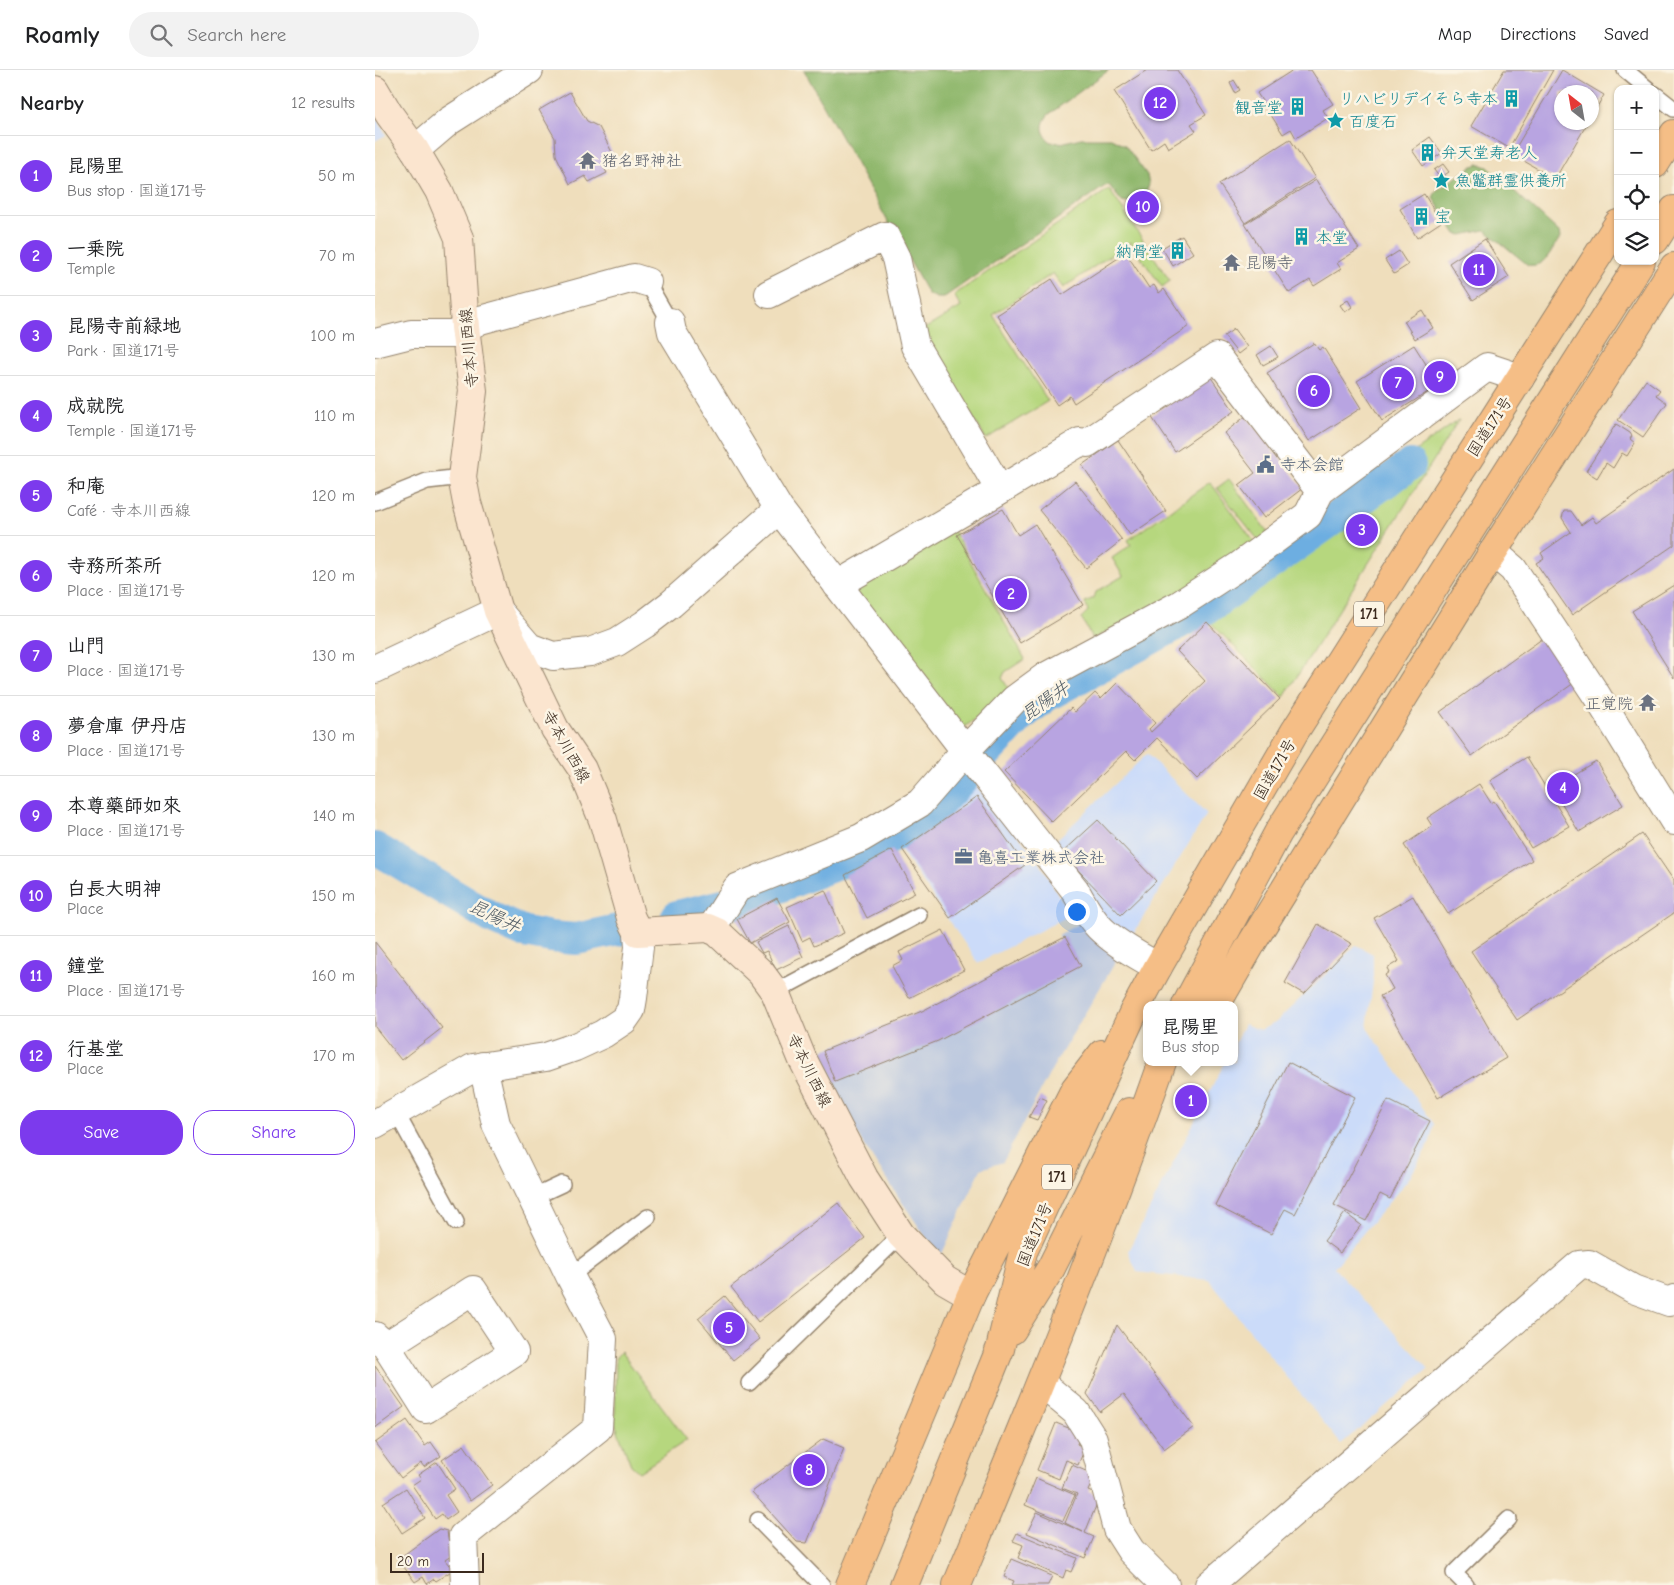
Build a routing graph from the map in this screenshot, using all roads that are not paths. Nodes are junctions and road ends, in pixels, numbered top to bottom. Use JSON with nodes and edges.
{"nodes":[{"id":1,"x":529,"y":70,"type":"edge"},
{"id":2,"x":1625,"y":70,"type":"edge"},
{"id":3,"x":1643,"y":85,"type":"edge"},
{"id":4,"x":375,"y":90,"type":"edge"},
{"id":5,"x":1659,"y":97,"type":"edge"},
{"id":6,"x":1674,"y":110,"type":"edge"},
{"id":7,"x":1674,"y":134,"type":"edge"},
{"id":8,"x":415,"y":150,"type":"junction"},
{"id":9,"x":1659,"y":158,"type":"edge"},
{"id":10,"x":1674,"y":210,"type":"edge"},
{"id":11,"x":1614,"y":230,"type":"edge"},
{"id":12,"x":1659,"y":234,"type":"edge"},
{"id":13,"x":1638,"y":265,"type":"edge"},
{"id":14,"x":1674,"y":267,"type":"edge"},
{"id":15,"x":647,"y":282,"type":"joint"},
{"id":16,"x":769,"y":294,"type":"dead end"},
{"id":17,"x":671,"y":322,"type":"joint"},
{"id":18,"x":465,"y":327,"type":"junction"},
{"id":19,"x":375,"y":343,"type":"edge"},
{"id":20,"x":1520,"y":378,"type":"junction"},
{"id":21,"x":462,"y":478,"type":"junction"},
{"id":22,"x":1000,"y":490,"type":"junction"},
{"id":23,"x":1320,"y":491,"type":"junction"},
{"id":24,"x":375,"y":502,"type":"edge"},
{"id":25,"x":779,"y":509,"type":"junction"},
{"id":26,"x":1493,"y":552,"type":"junction"},
{"id":27,"x":837,"y":585,"type":"junction"},
{"id":28,"x":498,"y":611,"type":"junction"},
{"id":29,"x":375,"y":670,"type":"edge"},
{"id":30,"x":973,"y":761,"type":"junction"},
{"id":31,"x":1674,"y":822,"type":"edge"},
{"id":32,"x":919,"y":915,"type":"dead end"},
{"id":33,"x":715,"y":923,"type":"junction"},
{"id":34,"x":638,"y":932,"type":"junction"},
{"id":35,"x":1253,"y":941,"type":"junction"},
{"id":36,"x":1158,"y":967,"type":"junction"},
{"id":37,"x":775,"y":992,"type":"junction"},
{"id":38,"x":1188,"y":1001,"type":"edge"},
{"id":39,"x":1213,"y":1001,"type":"edge"},
{"id":40,"x":1218,"y":1001,"type":"edge"},
{"id":41,"x":1133,"y":1013,"type":"junction"},
{"id":42,"x":483,"y":1066,"type":"junction"},
{"id":43,"x":1153,"y":1066,"type":"edge"},
{"id":44,"x":1161,"y":1066,"type":"edge"},
{"id":45,"x":1170,"y":1066,"type":"edge"},
{"id":46,"x":1180,"y":1066,"type":"edge"},
{"id":47,"x":1150,"y":1096,"type":"junction"},
{"id":48,"x":385,"y":1118,"type":"edge"},
{"id":49,"x":562,"y":1184,"type":"dead end"},
{"id":50,"x":1106,"y":1184,"type":"junction"},
{"id":51,"x":532,"y":1198,"type":"junction"},
{"id":52,"x":648,"y":1217,"type":"dead end"},
{"id":53,"x":456,"y":1222,"type":"dead end"},
{"id":54,"x":901,"y":1235,"type":"junction"},
{"id":55,"x":570,"y":1276,"type":"junction"},
{"id":56,"x":971,"y":1295,"type":"junction"},
{"id":57,"x":1674,"y":1299,"type":"edge"},
{"id":58,"x":380,"y":1341,"type":"edge"},
{"id":59,"x":1000,"y":1349,"type":"junction"},
{"id":60,"x":749,"y":1383,"type":"dead end"},
{"id":61,"x":1041,"y":1383,"type":"junction"},
{"id":62,"x":758,"y":1520,"type":"dead end"},
{"id":63,"x":1509,"y":1520,"type":"dead end"},
{"id":64,"x":465,"y":1585,"type":"edge"},
{"id":65,"x":822,"y":1585,"type":"edge"},
{"id":66,"x":850,"y":1585,"type":"edge"},
{"id":67,"x":904,"y":1585,"type":"edge"},
{"id":68,"x":957,"y":1585,"type":"edge"},
{"id":69,"x":1165,"y":1585,"type":"edge"},
{"id":70,"x":1209,"y":1585,"type":"edge"},
{"id":71,"x":1466,"y":1585,"type":"edge"}],
"edges":[{"from":1,"to":8,"type":"street"},
{"from":2,"to":3,"type":"lane"},
{"from":4,"to":8,"type":"main road","name":"寺本川西線"},
{"from":5,"to":6,"type":"lane"},
{"from":7,"to":9,"type":"highway"},
{"from":8,"to":18,"type":"main road","name":"寺本川西線"},
{"from":10,"to":12,"type":"highway"},
{"from":11,"to":20,"type":"highway","name":"国道171号","number":"171"},
{"from":13,"to":38,"type":"highway","number":"171"},
{"from":14,"to":26,"type":"highway"},
{"from":15,"to":17,"type":"lane"},
{"from":15,"to":18,"type":"street"},
{"from":16,"to":22,"type":"street"},
{"from":17,"to":25,"type":"street"},
{"from":18,"to":19,"type":"street"},
{"from":18,"to":21,"type":"main road","name":"寺本川西線"},
{"from":20,"to":23,"type":"street"},
{"from":20,"to":36,"type":"highway","name":"国道171号","number":"171"},
{"from":21,"to":24,"type":"lane"},
{"from":21,"to":28,"type":"main road","name":"寺本川西線"},
{"from":22,"to":23,"type":"street"},
{"from":22,"to":27,"type":"street"},
{"from":23,"to":30,"type":"street"},
{"from":25,"to":27,"type":"street"},
{"from":25,"to":28,"type":"street"},
{"from":26,"to":31,"type":"street"},
{"from":26,"to":35,"type":"highway"},
{"from":27,"to":30,"type":"street"},
{"from":28,"to":29,"type":"street"},
{"from":28,"to":34,"type":"main road","name":"寺本川西線"},
{"from":30,"to":33,"type":"street"},
{"from":30,"to":36,"type":"street"},
{"from":32,"to":37,"type":"lane"},
{"from":33,"to":34,"type":"main road"},
{"from":33,"to":37,"type":"main road","name":"寺本川西線"},
{"from":34,"to":42,"type":"street"},
{"from":35,"to":39,"type":"highway"},
{"from":35,"to":40,"type":"highway"},
{"from":36,"to":41,"type":"highway","name":"国道171号","number":"171"},
{"from":37,"to":54,"type":"main road","name":"寺本川西線"},
{"from":41,"to":56,"type":"highway"},
{"from":41,"to":59,"type":"highway","name":"国道171号","number":"171"},
{"from":42,"to":48,"type":"street"},
{"from":42,"to":51,"type":"street"},
{"from":43,"to":50,"type":"highway","name":"国道171号","number":"171"},
{"from":44,"to":47,"type":"highway"},
{"from":45,"to":47,"type":"highway"},
{"from":46,"to":50,"type":"highway"},
{"from":47,"to":50,"type":"highway"},
{"from":48,"to":53,"type":"lane"},
{"from":49,"to":51,"type":"lane"},
{"from":50,"to":59,"type":"highway","name":"国道171号","number":"171"},
{"from":50,"to":61,"type":"highway"},
{"from":51,"to":55,"type":"street"},
{"from":52,"to":55,"type":"lane"},
{"from":54,"to":56,"type":"main road","name":"寺本川西線"},
{"from":54,"to":60,"type":"lane"},
{"from":55,"to":64,"type":"street"},
{"from":56,"to":66,"type":"highway"},
{"from":57,"to":70,"type":"street"},
{"from":58,"to":58,"type":"street"},
{"from":59,"to":67,"type":"highway","name":"国道171号","number":"171"},
{"from":61,"to":68,"type":"highway"},
{"from":61,"to":69,"type":"street"},
{"from":62,"to":65,"type":"lane"},
{"from":63,"to":71,"type":"lane"}]}
